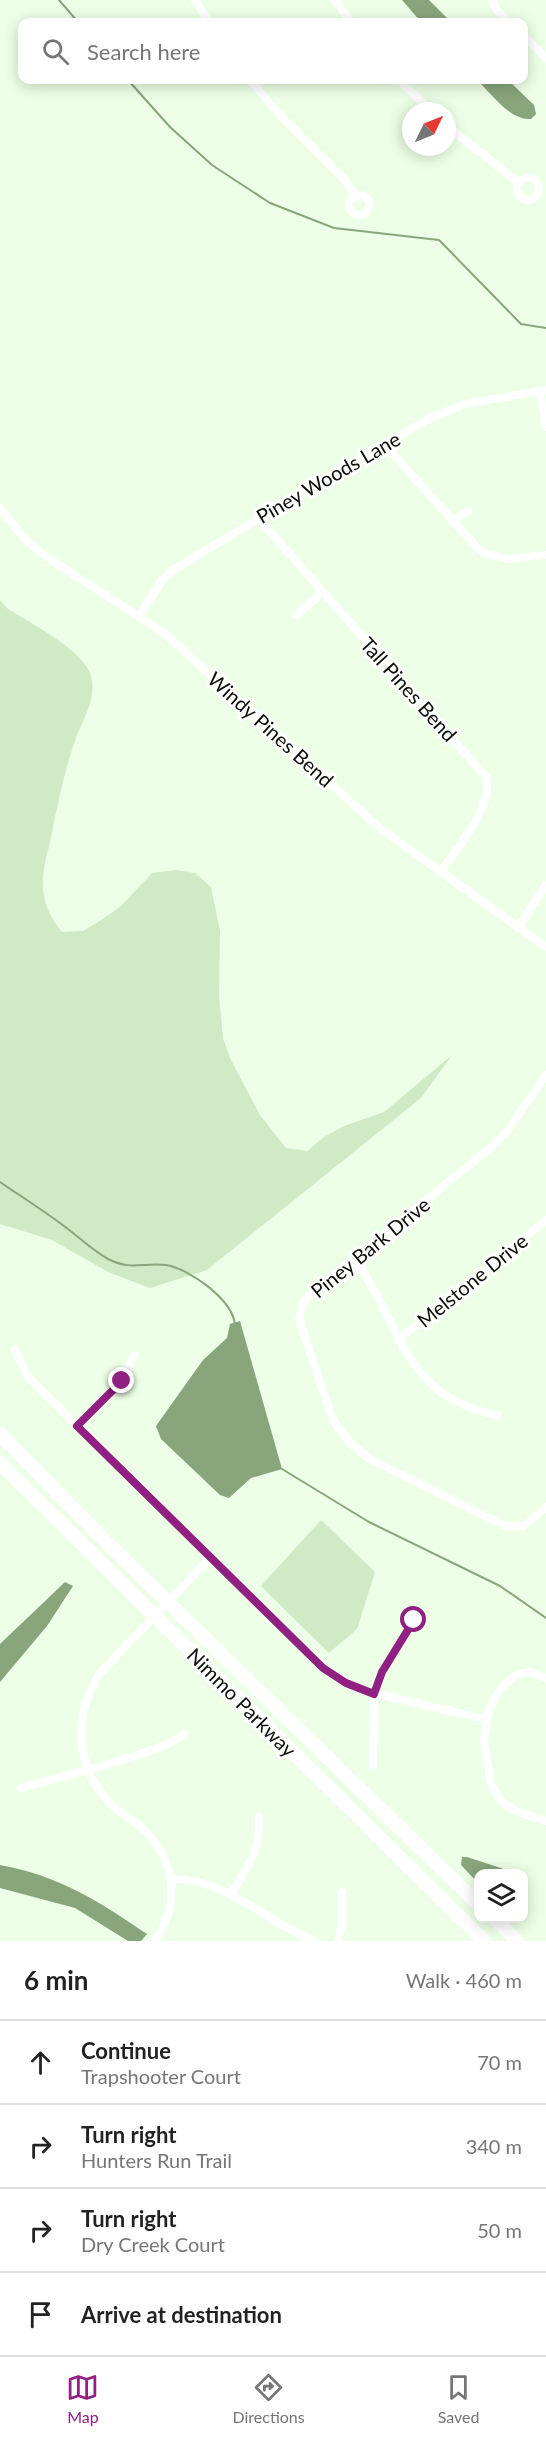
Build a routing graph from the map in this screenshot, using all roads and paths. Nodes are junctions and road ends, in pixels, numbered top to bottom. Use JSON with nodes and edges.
{"nodes":[{"id":1,"x":195,"y":0,"type":"edge"},
{"id":2,"x":335,"y":0,"type":"edge"},
{"id":3,"x":492,"y":0,"type":"edge"},
{"id":4,"x":206,"y":18,"type":"edge"},
{"id":5,"x":348,"y":18,"type":"edge"},
{"id":6,"x":505,"y":18,"type":"edge"},
{"id":7,"x":528,"y":40,"type":"edge"},
{"id":8,"x":546,"y":58,"type":"edge"},
{"id":9,"x":253,"y":84,"type":"edge"},
{"id":10,"x":403,"y":84,"type":"edge"},
{"id":11,"x":422,"y":102,"type":"edge"},
{"id":12,"x":456,"y":133,"type":"edge"},
{"id":13,"x":519,"y":183,"type":"dead end"},
{"id":14,"x":356,"y":196,"type":"dead end"},
{"id":15,"x":543,"y":390,"type":"edge"},
{"id":16,"x":546,"y":427,"type":"edge"},
{"id":17,"x":384,"y":444,"type":"junction"},
{"id":18,"x":0,"y":508,"type":"edge"},
{"id":19,"x":468,"y":511,"type":"dead end"},
{"id":20,"x":258,"y":518,"type":"junction"},
{"id":21,"x":452,"y":522,"type":"junction"},
{"id":22,"x":546,"y":555,"type":"edge"},
{"id":23,"x":322,"y":592,"type":"junction"},
{"id":24,"x":297,"y":615,"type":"dead end"},
{"id":25,"x":139,"y":616,"type":"junction"},
{"id":26,"x":440,"y":873,"type":"junction"},
{"id":27,"x":546,"y":885,"type":"edge"},
{"id":28,"x":518,"y":928,"type":"junction"},
{"id":29,"x":546,"y":947,"type":"edge"},
{"id":30,"x":546,"y":1075,"type":"edge"},
{"id":31,"x":546,"y":1220,"type":"edge"},
{"id":32,"x":354,"y":1258,"type":"junction"},
{"id":33,"x":399,"y":1340,"type":"junction"},
{"id":34,"x":15,"y":1350,"type":"dead end"},
{"id":35,"x":134,"y":1355,"type":"dead end"},
{"id":36,"x":497,"y":1415,"type":"dead end"},
{"id":37,"x":77,"y":1426,"type":"junction"},
{"id":38,"x":0,"y":1434,"type":"edge"},
{"id":39,"x":0,"y":1463,"type":"edge"},
{"id":40,"x":546,"y":1507,"type":"edge"},
{"id":41,"x":211,"y":1557,"type":"junction"},
{"id":42,"x":168,"y":1602,"type":"junction"},
{"id":43,"x":154,"y":1616,"type":"junction"},
{"id":44,"x":414,"y":1620,"type":"dead end"},
{"id":45,"x":546,"y":1678,"type":"edge"},
{"id":46,"x":374,"y":1694,"type":"junction"},
{"id":47,"x":486,"y":1719,"type":"junction"},
{"id":48,"x":184,"y":1734,"type":"dead end"},
{"id":49,"x":373,"y":1766,"type":"dead end"},
{"id":50,"x":88,"y":1769,"type":"junction"},
{"id":51,"x":21,"y":1788,"type":"dead end"},
{"id":52,"x":259,"y":1816,"type":"dead end"},
{"id":53,"x":546,"y":1821,"type":"edge"},
{"id":54,"x":171,"y":1879,"type":"junction"},
{"id":55,"x":342,"y":1892,"type":"dead end"},
{"id":56,"x":231,"y":1893,"type":"junction"},
{"id":57,"x":474,"y":1900,"type":"edge"},
{"id":58,"x":499,"y":1923,"type":"edge"},
{"id":59,"x":155,"y":1941,"type":"edge"},
{"id":60,"x":315,"y":1941,"type":"edge"},
{"id":61,"x":338,"y":1941,"type":"edge"},
{"id":62,"x":484,"y":1941,"type":"edge"},
{"id":63,"x":517,"y":1941,"type":"edge"}],
"edges":[{"from":1,"to":4,"type":"street"},
{"from":2,"to":5,"type":"street"},
{"from":3,"to":6,"type":"street"},
{"from":7,"to":8,"type":"street"},
{"from":9,"to":14,"type":"street"},
{"from":10,"to":11,"type":"street"},
{"from":12,"to":13,"type":"street"},
{"from":15,"to":16,"type":"street"},
{"from":15,"to":17,"type":"street","name":"Piney Woods Lane"},
{"from":17,"to":20,"type":"street","name":"Piney Woods Lane"},
{"from":17,"to":21,"type":"street"},
{"from":18,"to":25,"type":"street","name":"Windy Pines Bend"},
{"from":19,"to":21,"type":"street"},
{"from":20,"to":23,"type":"street","name":"Tall Pines Bend"},
{"from":20,"to":25,"type":"street","name":"Piney Woods Lane"},
{"from":21,"to":22,"type":"street"},
{"from":23,"to":24,"type":"street"},
{"from":23,"to":26,"type":"street","name":"Tall Pines Bend"},
{"from":25,"to":26,"type":"street","name":"Windy Pines Bend"},
{"from":26,"to":28,"type":"street","name":"Windy Pines Bend"},
{"from":27,"to":28,"type":"street"},
{"from":28,"to":29,"type":"street","name":"Windy Pines Bend"},
{"from":30,"to":32,"type":"street","name":"Piney Bark Drive"},
{"from":31,"to":33,"type":"street","name":"Melstone Drive"},
{"from":32,"to":33,"type":"street"},
{"from":32,"to":40,"type":"street","name":"Piney Bark Drive"},
{"from":33,"to":36,"type":"street"},
{"from":34,"to":37,"type":"street"},
{"from":35,"to":37,"type":"street"},
{"from":37,"to":41,"type":"street"},
{"from":38,"to":42,"type":"highway","name":"Nimmo Parkway"},
{"from":39,"to":43,"type":"highway","name":"Nimmo Parkway"},
{"from":41,"to":42,"type":"street"},
{"from":41,"to":46,"type":"street"},
{"from":42,"to":43,"type":"street"},
{"from":42,"to":57,"type":"highway","name":"Nimmo Parkway"},
{"from":43,"to":50,"type":"street"},
{"from":43,"to":62,"type":"highway","name":"Nimmo Parkway"},
{"from":44,"to":46,"type":"street"},
{"from":45,"to":47,"type":"street"},
{"from":46,"to":47,"type":"street"},
{"from":46,"to":49,"type":"street"},
{"from":47,"to":53,"type":"street"},
{"from":48,"to":50,"type":"street"},
{"from":50,"to":51,"type":"street"},
{"from":50,"to":54,"type":"street"},
{"from":52,"to":56,"type":"street"},
{"from":54,"to":56,"type":"street"},
{"from":54,"to":59,"type":"street"},
{"from":55,"to":61,"type":"street"},
{"from":56,"to":60,"type":"street"},
{"from":58,"to":63,"type":"highway"}]}
